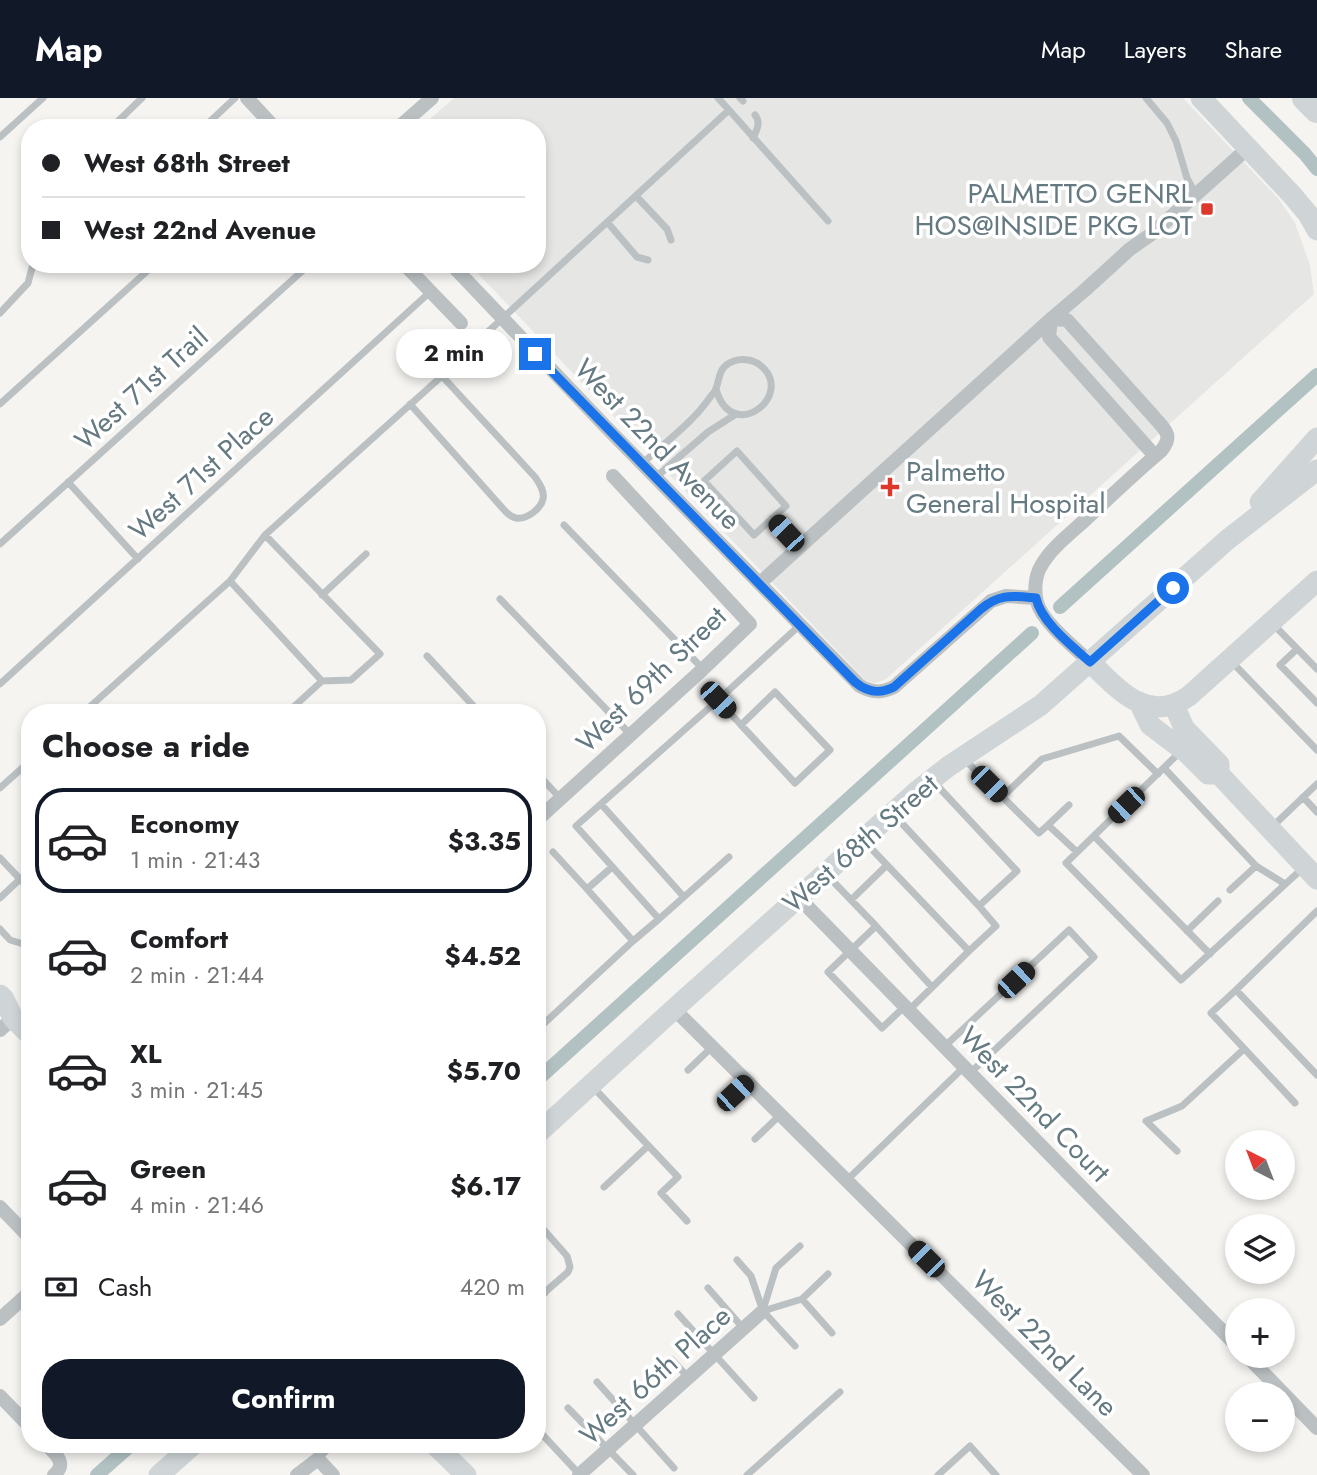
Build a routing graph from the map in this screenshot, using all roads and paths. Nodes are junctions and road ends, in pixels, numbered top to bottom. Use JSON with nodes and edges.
{"nodes":[{"id":1,"x":142,"y":98,"type":"edge"},
{"id":2,"x":235,"y":98,"type":"edge"},
{"id":3,"x":247,"y":98,"type":"edge"},
{"id":4,"x":432,"y":98,"type":"edge"},
{"id":5,"x":718,"y":98,"type":"edge"},
{"id":6,"x":1146,"y":98,"type":"edge"},
{"id":7,"x":1201,"y":98,"type":"edge"},
{"id":8,"x":1305,"y":98,"type":"edge"},
{"id":9,"x":38,"y":100,"type":"edge"},
{"id":10,"x":729,"y":110,"type":"junction"},
{"id":11,"x":1317,"y":110,"type":"edge"},
{"id":12,"x":755,"y":115,"type":"dead end"},
{"id":13,"x":120,"y":119,"type":"edge"},
{"id":14,"x":213,"y":119,"type":"edge"},
{"id":15,"x":267,"y":119,"type":"edge"},
{"id":16,"x":408,"y":119,"type":"edge"},
{"id":17,"x":0,"y":137,"type":"edge"},
{"id":18,"x":753,"y":138,"type":"junction"},
{"id":19,"x":1248,"y":148,"type":"junction"},
{"id":20,"x":1196,"y":195,"type":"junction"},
{"id":21,"x":636,"y":196,"type":"junction"},
{"id":22,"x":828,"y":221,"type":"dead end"},
{"id":23,"x":608,"y":223,"type":"junction"},
{"id":24,"x":1317,"y":230,"type":"edge"},
{"id":25,"x":671,"y":240,"type":"dead end"},
{"id":26,"x":648,"y":260,"type":"dead end"},
{"id":27,"x":31,"y":273,"type":"edge"},
{"id":28,"x":145,"y":273,"type":"edge"},
{"id":29,"x":300,"y":273,"type":"edge"},
{"id":30,"x":412,"y":273,"type":"edge"},
{"id":31,"x":459,"y":273,"type":"edge"},
{"id":32,"x":430,"y":292,"type":"junction"},
{"id":33,"x":0,"y":313,"type":"edge"},
{"id":34,"x":502,"y":319,"type":"junction"},
{"id":35,"x":1051,"y":319,"type":"junction"},
{"id":36,"x":461,"y":323,"type":"dead end"},
{"id":37,"x":442,"y":376,"type":"junction"},
{"id":38,"x":716,"y":389,"type":"junction"},
{"id":39,"x":0,"y":404,"type":"edge"},
{"id":40,"x":410,"y":404,"type":"junction"},
{"id":41,"x":736,"y":414,"type":"junction"},
{"id":42,"x":1317,"y":438,"type":"edge"},
{"id":43,"x":1155,"y":456,"type":"junction"},
{"id":44,"x":642,"y":464,"type":"junction"},
{"id":45,"x":1317,"y":470,"type":"edge"},
{"id":46,"x":613,"y":476,"type":"dead end"},
{"id":47,"x":656,"y":478,"type":"junction"},
{"id":48,"x":68,"y":482,"type":"junction"},
{"id":49,"x":772,"y":518,"type":"junction"},
{"id":50,"x":564,"y":525,"type":"dead end"},
{"id":51,"x":265,"y":535,"type":"junction"},
{"id":52,"x":1227,"y":540,"type":"junction"},
{"id":53,"x":0,"y":544,"type":"edge"},
{"id":54,"x":798,"y":547,"type":"junction"},
{"id":55,"x":366,"y":554,"type":"dead end"},
{"id":56,"x":138,"y":559,"type":"junction"},
{"id":57,"x":230,"y":581,"type":"junction"},
{"id":58,"x":1317,"y":581,"type":"edge"},
{"id":59,"x":760,"y":583,"type":"junction"},
{"id":60,"x":322,"y":595,"type":"junction"},
{"id":61,"x":1036,"y":598,"type":"junction"},
{"id":62,"x":500,"y":599,"type":"dead end"},
{"id":63,"x":1271,"y":622,"type":"junction"},
{"id":64,"x":800,"y":625,"type":"junction"},
{"id":65,"x":1297,"y":649,"type":"junction"},
{"id":66,"x":426,"y":656,"type":"dead end"},
{"id":67,"x":1230,"y":659,"type":"junction"},
{"id":68,"x":1090,"y":662,"type":"junction"},
{"id":69,"x":703,"y":669,"type":"junction"},
{"id":70,"x":1317,"y":669,"type":"edge"},
{"id":71,"x":322,"y":681,"type":"junction"},
{"id":72,"x":0,"y":684,"type":"edge"},
{"id":73,"x":718,"y":700,"type":"junction"},
{"id":74,"x":1139,"y":702,"type":"junction"},
{"id":75,"x":1317,"y":703,"type":"edge"},
{"id":76,"x":93,"y":704,"type":"edge"},
{"id":77,"x":297,"y":704,"type":"edge"},
{"id":78,"x":472,"y":704,"type":"edge"},
{"id":79,"x":1174,"y":705,"type":"junction"},
{"id":80,"x":741,"y":725,"type":"junction"},
{"id":81,"x":630,"y":734,"type":"junction"},
{"id":82,"x":1182,"y":750,"type":"junction"},
{"id":83,"x":1317,"y":750,"type":"edge"},
{"id":84,"x":962,"y":757,"type":"junction"},
{"id":85,"x":21,"y":769,"type":"edge"},
{"id":86,"x":1161,"y":771,"type":"junction"},
{"id":87,"x":1219,"y":774,"type":"junction"},
{"id":88,"x":932,"y":779,"type":"junction"},
{"id":89,"x":546,"y":783,"type":"edge"},
{"id":90,"x":1317,"y":784,"type":"edge"},
{"id":91,"x":0,"y":788,"type":"edge"},
{"id":92,"x":1002,"y":797,"type":"junction"},
{"id":93,"x":1303,"y":797,"type":"junction"},
{"id":94,"x":561,"y":799,"type":"junction"},
{"id":95,"x":601,"y":804,"type":"junction"},
{"id":96,"x":1069,"y":805,"type":"dead end"},
{"id":97,"x":546,"y":812,"type":"edge"},
{"id":98,"x":1317,"y":812,"type":"edge"},
{"id":99,"x":892,"y":813,"type":"junction"},
{"id":100,"x":1048,"y":825,"type":"junction"},
{"id":101,"x":1270,"y":829,"type":"junction"},
{"id":102,"x":1094,"y":836,"type":"junction"},
{"id":103,"x":862,"y":839,"type":"junction"},
{"id":104,"x":553,"y":852,"type":"dead end"},
{"id":105,"x":1077,"y":852,"type":"junction"},
{"id":106,"x":729,"y":857,"type":"dead end"},
{"id":107,"x":0,"y":858,"type":"edge"},
{"id":108,"x":887,"y":865,"type":"junction"},
{"id":109,"x":1256,"y":866,"type":"junction"},
{"id":110,"x":612,"y":867,"type":"junction"},
{"id":111,"x":825,"y":873,"type":"junction"},
{"id":112,"x":1311,"y":873,"type":"edge"},
{"id":113,"x":20,"y":879,"type":"joint"},
{"id":114,"x":1285,"y":884,"type":"junction"},
{"id":115,"x":587,"y":889,"type":"junction"},
{"id":116,"x":1230,"y":890,"type":"dead end"},
{"id":117,"x":684,"y":897,"type":"junction"},
{"id":118,"x":797,"y":897,"type":"junction"},
{"id":119,"x":0,"y":898,"type":"edge"},
{"id":120,"x":850,"y":900,"type":"junction"},
{"id":121,"x":1218,"y":901,"type":"dead end"},
{"id":122,"x":979,"y":906,"type":"junction"},
{"id":123,"x":1317,"y":911,"type":"edge"},
{"id":124,"x":659,"y":919,"type":"junction"},
{"id":125,"x":876,"y":926,"type":"junction"},
{"id":126,"x":0,"y":929,"type":"edge"},
{"id":127,"x":1186,"y":931,"type":"junction"},
{"id":128,"x":633,"y":941,"type":"junction"},
{"id":129,"x":21,"y":943,"type":"edge"},
{"id":130,"x":850,"y":950,"type":"junction"},
{"id":131,"x":969,"y":951,"type":"junction"},
{"id":132,"x":1209,"y":954,"type":"junction"},
{"id":133,"x":932,"y":987,"type":"junction"},
{"id":134,"x":1236,"y":990,"type":"junction"},
{"id":135,"x":0,"y":995,"type":"edge"},
{"id":136,"x":907,"y":1008,"type":"junction"},
{"id":137,"x":674,"y":1009,"type":"junction"},
{"id":138,"x":4,"y":1020,"type":"edge"},
{"id":139,"x":546,"y":1022,"type":"edge"},
{"id":140,"x":21,"y":1030,"type":"edge"},
{"id":141,"x":712,"y":1047,"type":"junction"},
{"id":142,"x":944,"y":1047,"type":"junction"},
{"id":143,"x":1244,"y":1049,"type":"junction"},
{"id":144,"x":688,"y":1070,"type":"dead end"},
{"id":145,"x":967,"y":1070,"type":"junction"},
{"id":146,"x":1317,"y":1075,"type":"edge"},
{"id":147,"x":748,"y":1082,"type":"junction"},
{"id":148,"x":592,"y":1085,"type":"junction"},
{"id":149,"x":1295,"y":1102,"type":"dead end"},
{"id":150,"x":722,"y":1105,"type":"dead end"},
{"id":151,"x":780,"y":1114,"type":"junction"},
{"id":152,"x":546,"y":1127,"type":"edge"},
{"id":153,"x":755,"y":1139,"type":"dead end"},
{"id":154,"x":648,"y":1146,"type":"junction"},
{"id":155,"x":1177,"y":1151,"type":"dead end"},
{"id":156,"x":846,"y":1180,"type":"junction"},
{"id":157,"x":604,"y":1187,"type":"dead end"},
{"id":158,"x":0,"y":1207,"type":"edge"},
{"id":159,"x":687,"y":1221,"type":"dead end"},
{"id":160,"x":21,"y":1229,"type":"edge"},
{"id":161,"x":546,"y":1232,"type":"edge"},
{"id":162,"x":800,"y":1246,"type":"dead end"},
{"id":163,"x":737,"y":1261,"type":"dead end"},
{"id":164,"x":828,"y":1274,"type":"dead end"},
{"id":165,"x":708,"y":1288,"type":"dead end"},
{"id":166,"x":546,"y":1292,"type":"edge"},
{"id":167,"x":802,"y":1299,"type":"junction"},
{"id":168,"x":21,"y":1300,"type":"edge"},
{"id":169,"x":763,"y":1311,"type":"junction"},
{"id":170,"x":678,"y":1314,"type":"dead end"},
{"id":171,"x":0,"y":1319,"type":"edge"},
{"id":172,"x":744,"y":1328,"type":"junction"},
{"id":173,"x":832,"y":1333,"type":"dead end"},
{"id":174,"x":1225,"y":1334,"type":"edge"},
{"id":175,"x":795,"y":1346,"type":"dead end"},
{"id":176,"x":715,"y":1354,"type":"junction"},
{"id":177,"x":672,"y":1360,"type":"dead end"},
{"id":178,"x":1259,"y":1368,"type":"edge"},
{"id":179,"x":688,"y":1378,"type":"junction"},
{"id":180,"x":597,"y":1382,"type":"dead end"},
{"id":181,"x":840,"y":1392,"type":"dead end"},
{"id":182,"x":0,"y":1396,"type":"edge"},
{"id":183,"x":754,"y":1398,"type":"dead end"},
{"id":184,"x":569,"y":1408,"type":"dead end"},
{"id":185,"x":21,"y":1418,"type":"edge"},
{"id":186,"x":635,"y":1425,"type":"junction"},
{"id":187,"x":1317,"y":1427,"type":"edge"},
{"id":188,"x":546,"y":1439,"type":"edge"},
{"id":189,"x":608,"y":1449,"type":"junction"},
{"id":190,"x":184,"y":1453,"type":"edge"},
{"id":191,"x":324,"y":1453,"type":"edge"},
{"id":192,"x":443,"y":1453,"type":"edge"},
{"id":193,"x":318,"y":1459,"type":"junction"},
{"id":194,"x":674,"y":1468,"type":"dead end"},
{"id":195,"x":159,"y":1475,"type":"edge"},
{"id":196,"x":297,"y":1475,"type":"edge"},
{"id":197,"x":333,"y":1475,"type":"edge"},
{"id":198,"x":466,"y":1475,"type":"edge"},
{"id":199,"x":579,"y":1475,"type":"edge"},
{"id":200,"x":633,"y":1475,"type":"edge"},
{"id":201,"x":747,"y":1475,"type":"edge"},
{"id":202,"x":938,"y":1475,"type":"edge"},
{"id":203,"x":996,"y":1475,"type":"edge"},
{"id":204,"x":1143,"y":1475,"type":"edge"}],
"edges":[{"from":1,"to":13,"type":"lane"},
{"from":2,"to":14,"type":"lane"},
{"from":3,"to":15,"type":"street"},
{"from":4,"to":16,"type":"street"},
{"from":5,"to":10,"type":"lane"},
{"from":6,"to":20,"type":"lane"},
{"from":7,"to":19,"type":"main road"},
{"from":8,"to":11,"type":"highway"},
{"from":9,"to":17,"type":"lane"},
{"from":10,"to":18,"type":"lane"},
{"from":10,"to":21,"type":"lane"},
{"from":12,"to":18,"type":"lane"},
{"from":18,"to":22,"type":"lane"},
{"from":19,"to":20,"type":"street"},
{"from":19,"to":24,"type":"main road"},
{"from":20,"to":35,"type":"street"},
{"from":21,"to":23,"type":"lane"},
{"from":21,"to":25,"type":"lane"},
{"from":23,"to":26,"type":"lane"},
{"from":23,"to":34,"type":"lane"},
{"from":27,"to":33,"type":"lane"},
{"from":28,"to":39,"type":"lane"},
{"from":29,"to":48,"type":"lane","name":"West 71st Trail"},
{"from":30,"to":32,"type":"street"},
{"from":31,"to":34,"type":"street","name":"West 22nd Avenue"},
{"from":32,"to":36,"type":"street"},
{"from":32,"to":56,"type":"lane","name":"West 71st Place"},
{"from":34,"to":37,"type":"lane"},
{"from":34,"to":44,"type":"street","name":"West 22nd Avenue"},
{"from":35,"to":43,"type":"street"},
{"from":35,"to":43,"type":"street"},
{"from":35,"to":54,"type":"street"},
{"from":37,"to":40,"type":"lane"},
{"from":37,"to":40,"type":"lane"},
{"from":38,"to":41,"type":"lane"},
{"from":38,"to":41,"type":"lane"},
{"from":38,"to":44,"type":"lane"},
{"from":40,"to":51,"type":"lane"},
{"from":41,"to":47,"type":"lane"},
{"from":42,"to":52,"type":"main road","name":"West 68th Street"},
{"from":43,"to":61,"type":"street"},
{"from":44,"to":47,"type":"street","name":"West 22nd Avenue"},
{"from":45,"to":52,"type":"main road","name":"West 68th Street"},
{"from":46,"to":69,"type":"street","name":"West 69th Street"},
{"from":47,"to":59,"type":"street","name":"West 22nd Avenue"},
{"from":48,"to":53,"type":"lane","name":"West 71st Trail"},
{"from":48,"to":56,"type":"lane"},
{"from":49,"to":49,"type":"lane"},
{"from":49,"to":54,"type":"lane"},
{"from":50,"to":69,"type":"lane"},
{"from":51,"to":57,"type":"lane"},
{"from":51,"to":60,"type":"lane"},
{"from":52,"to":68,"type":"main road","name":"West 68th Street"},
{"from":54,"to":59,"type":"street"},
{"from":55,"to":60,"type":"lane"},
{"from":56,"to":72,"type":"lane","name":"West 71st Place"},
{"from":57,"to":71,"type":"lane"},
{"from":57,"to":76,"type":"lane"},
{"from":58,"to":63,"type":"main road"},
{"from":59,"to":64,"type":"street","name":"West 22nd Avenue"},
{"from":60,"to":71,"type":"lane"},
{"from":61,"to":64,"type":"street","name":"West 22nd Avenue"},
{"from":61,"to":68,"type":"street"},
{"from":62,"to":81,"type":"lane"},
{"from":63,"to":65,"type":"lane"},
{"from":63,"to":67,"type":"main road"},
{"from":64,"to":73,"type":"lane"},
{"from":65,"to":70,"type":"lane"},
{"from":65,"to":75,"type":"lane"},
{"from":66,"to":78,"type":"lane"},
{"from":67,"to":79,"type":"main road"},
{"from":67,"to":83,"type":"lane"},
{"from":68,"to":74,"type":"main road"},
{"from":68,"to":84,"type":"main road","name":"West 68th Street"},
{"from":69,"to":81,"type":"street","name":"West 69th Street"},
{"from":71,"to":77,"type":"lane"},
{"from":73,"to":80,"type":"lane"},
{"from":73,"to":95,"type":"lane"},
{"from":74,"to":79,"type":"main road"},
{"from":74,"to":82,"type":"main road"},
{"from":79,"to":87,"type":"main road"},
{"from":80,"to":80,"type":"lane"},
{"from":81,"to":94,"type":"street","name":"West 69th Street"},
{"from":82,"to":86,"type":"lane"},
{"from":82,"to":87,"type":"main road"},
{"from":84,"to":88,"type":"main road","name":"West 68th Street"},
{"from":84,"to":92,"type":"lane"},
{"from":85,"to":91,"type":"lane"},
{"from":86,"to":92,"type":"lane"},
{"from":86,"to":102,"type":"lane"},
{"from":86,"to":109,"type":"lane"},
{"from":87,"to":101,"type":"main road"},
{"from":88,"to":99,"type":"main road","name":"West 68th Street"},
{"from":88,"to":122,"type":"lane"},
{"from":89,"to":94,"type":"lane"},
{"from":90,"to":93,"type":"lane"},
{"from":92,"to":100,"type":"lane"},
{"from":93,"to":98,"type":"lane"},
{"from":93,"to":101,"type":"lane"},
{"from":94,"to":97,"type":"street","name":"West 69th Street"},
{"from":95,"to":110,"type":"lane"},
{"from":95,"to":117,"type":"lane"},
{"from":96,"to":100,"type":"lane"},
{"from":99,"to":103,"type":"main road","name":"West 68th Street"},
{"from":99,"to":122,"type":"lane"},
{"from":100,"to":105,"type":"lane"},
{"from":101,"to":112,"type":"main road"},
{"from":102,"to":105,"type":"lane"},
{"from":102,"to":127,"type":"lane"},
{"from":103,"to":108,"type":"lane"},
{"from":103,"to":111,"type":"main road","name":"West 68th Street"},
{"from":104,"to":115,"type":"lane"},
{"from":105,"to":132,"type":"lane"},
{"from":106,"to":117,"type":"lane"},
{"from":107,"to":113,"type":"lane"},
{"from":108,"to":120,"type":"lane"},
{"from":108,"to":131,"type":"lane"},
{"from":109,"to":114,"type":"lane"},
{"from":109,"to":116,"type":"lane"},
{"from":110,"to":115,"type":"lane"},
{"from":110,"to":124,"type":"lane"},
{"from":111,"to":118,"type":"main road","name":"West 68th Street"},
{"from":111,"to":120,"type":"lane"},
{"from":112,"to":114,"type":"lane"},
{"from":113,"to":119,"type":"lane"},
{"from":114,"to":132,"type":"lane"},
{"from":115,"to":128,"type":"lane"},
{"from":117,"to":124,"type":"lane"},
{"from":118,"to":130,"type":"street","name":"West 22nd Court"},
{"from":118,"to":137,"type":"main road","name":"West 68th Street"},
{"from":120,"to":125,"type":"lane"},
{"from":121,"to":127,"type":"lane"},
{"from":122,"to":131,"type":"lane"},
{"from":123,"to":134,"type":"lane"},
{"from":124,"to":128,"type":"lane"},
{"from":125,"to":130,"type":"lane"},
{"from":125,"to":133,"type":"lane"},
{"from":126,"to":129,"type":"lane"},
{"from":127,"to":132,"type":"lane"},
{"from":128,"to":139,"type":"lane"},
{"from":130,"to":136,"type":"street","name":"West 22nd Court"},
{"from":130,"to":136,"type":"lane"},
{"from":131,"to":133,"type":"lane"},
{"from":133,"to":136,"type":"lane"},
{"from":134,"to":143,"type":"lane"},
{"from":134,"to":146,"type":"lane"},
{"from":135,"to":138,"type":"main road"},
{"from":136,"to":142,"type":"street","name":"West 22nd Court"},
{"from":137,"to":141,"type":"street","name":"West 22nd Lane"},
{"from":137,"to":148,"type":"main road","name":"West 68th Street"},
{"from":138,"to":140,"type":"main road"},
{"from":141,"to":144,"type":"lane"},
{"from":141,"to":147,"type":"street","name":"West 22nd Lane"},
{"from":142,"to":145,"type":"street","name":"West 22nd Court"},
{"from":142,"to":145,"type":"lane"},
{"from":143,"to":149,"type":"lane"},
{"from":143,"to":155,"type":"lane"},
{"from":145,"to":156,"type":"lane"},
{"from":145,"to":174,"type":"street","name":"West 22nd Court"},
{"from":147,"to":150,"type":"lane"},
{"from":147,"to":151,"type":"street","name":"West 22nd Lane"},
{"from":148,"to":152,"type":"main road","name":"West 68th Street"},
{"from":148,"to":154,"type":"lane"},
{"from":151,"to":153,"type":"lane"},
{"from":151,"to":156,"type":"street","name":"West 22nd Lane"},
{"from":154,"to":157,"type":"lane"},
{"from":154,"to":159,"type":"lane"},
{"from":156,"to":204,"type":"street","name":"West 22nd Lane"},
{"from":158,"to":160,"type":"street"},
{"from":161,"to":166,"type":"lane"},
{"from":162,"to":169,"type":"lane"},
{"from":163,"to":169,"type":"lane"},
{"from":164,"to":167,"type":"lane"},
{"from":165,"to":172,"type":"lane"},
{"from":167,"to":169,"type":"lane"},
{"from":167,"to":173,"type":"lane"},
{"from":168,"to":171,"type":"street"},
{"from":169,"to":172,"type":"street","name":"West 66th Place"},
{"from":169,"to":175,"type":"lane"},
{"from":170,"to":176,"type":"lane"},
{"from":172,"to":176,"type":"street","name":"West 66th Place"},
{"from":176,"to":179,"type":"street","name":"West 66th Place"},
{"from":176,"to":183,"type":"lane"},
{"from":177,"to":179,"type":"lane"},
{"from":178,"to":187,"type":"street"},
{"from":179,"to":186,"type":"street","name":"West 66th Place"},
{"from":180,"to":186,"type":"lane"},
{"from":181,"to":201,"type":"lane"},
{"from":182,"to":185,"type":"street"},
{"from":184,"to":189,"type":"lane"},
{"from":186,"to":189,"type":"street","name":"West 66th Place"},
{"from":186,"to":194,"type":"lane"},
{"from":188,"to":199,"type":"lane"},
{"from":189,"to":199,"type":"street","name":"West 66th Place"},
{"from":189,"to":200,"type":"lane"},
{"from":190,"to":195,"type":"main road"},
{"from":191,"to":193,"type":"lane"},
{"from":192,"to":198,"type":"main road"},
{"from":193,"to":196,"type":"street"},
{"from":193,"to":197,"type":"street"},
{"from":202,"to":203,"type":"lane"}]}
